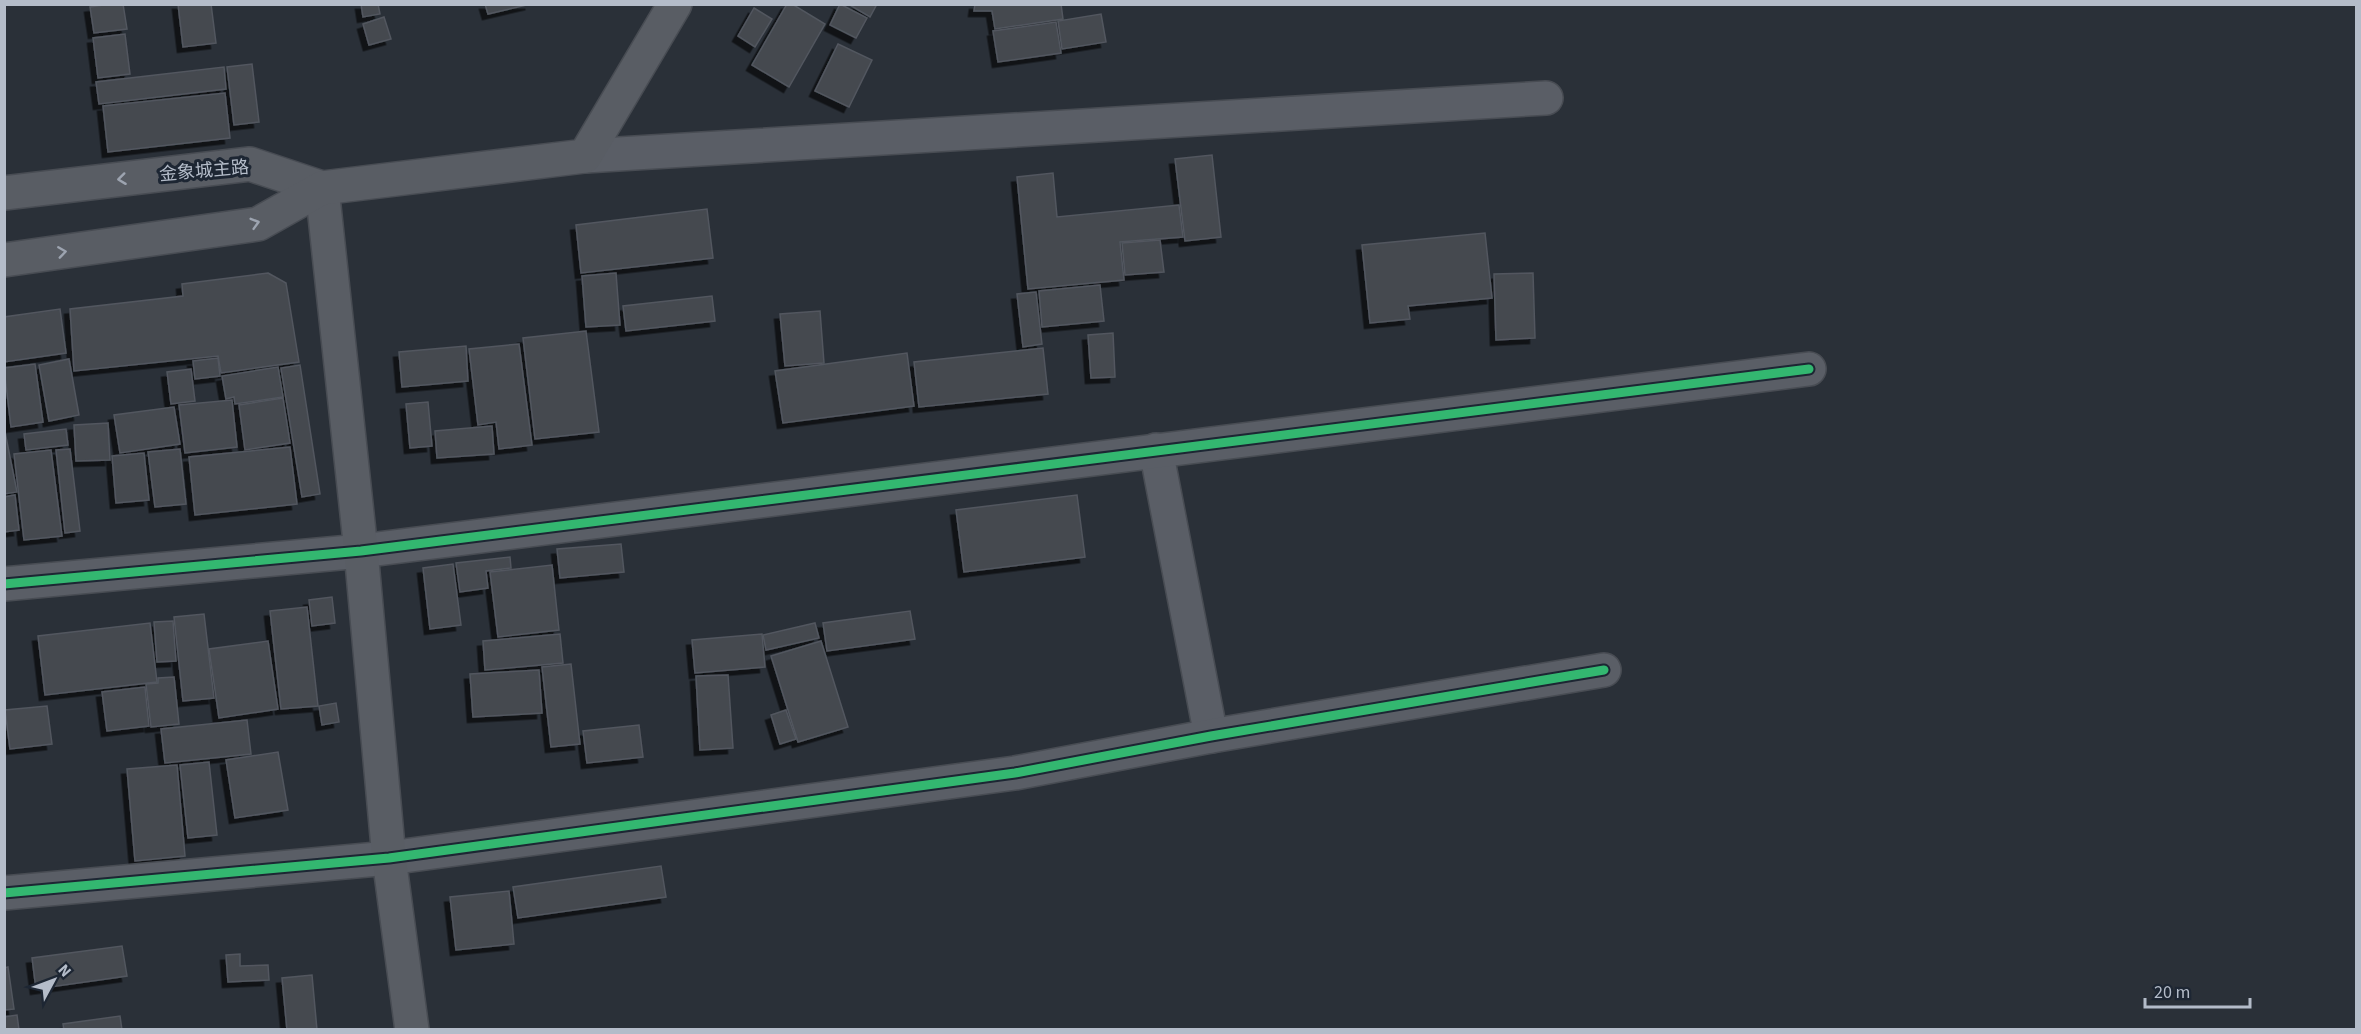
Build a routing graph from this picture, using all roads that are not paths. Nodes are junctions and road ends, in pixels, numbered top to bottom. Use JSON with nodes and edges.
{"nodes":[{"id":1,"x":675,"y":4,"type":"edge"},
{"id":2,"x":1546,"y":98,"type":"dead end"},
{"id":3,"x":585,"y":156,"type":"junction"},
{"id":4,"x":322,"y":188,"type":"junction"},
{"id":5,"x":4,"y":193,"type":"edge"},
{"id":6,"x":4,"y":261,"type":"edge"},
{"id":7,"x":1809,"y":369,"type":"dead end"},
{"id":8,"x":1156,"y":450,"type":"junction"},
{"id":9,"x":361,"y":551,"type":"junction"},
{"id":10,"x":4,"y":584,"type":"edge"},
{"id":11,"x":1604,"y":670,"type":"dead end"},
{"id":12,"x":1212,"y":736,"type":"junction"},
{"id":13,"x":389,"y":858,"type":"junction"},
{"id":14,"x":4,"y":893,"type":"edge"},
{"id":15,"x":411,"y":1029,"type":"edge"}],
"edges":[{"from":1,"to":3,"type":"main road"},
{"from":2,"to":3,"type":"street"},
{"from":3,"to":4,"type":"main road"},
{"from":4,"to":5,"type":"main road","name":"金象城主路","one_way":true},
{"from":6,"to":4,"type":"main road","one_way":true},
{"from":4,"to":9,"type":"main road"},
{"from":7,"to":8,"type":"street"},
{"from":8,"to":9,"type":"street"},
{"from":8,"to":12,"type":"street"},
{"from":9,"to":10,"type":"street"},
{"from":9,"to":13,"type":"main road"},
{"from":11,"to":12,"type":"street"},
{"from":12,"to":13,"type":"street"},
{"from":13,"to":14,"type":"street"},
{"from":13,"to":15,"type":"main road"}]}
